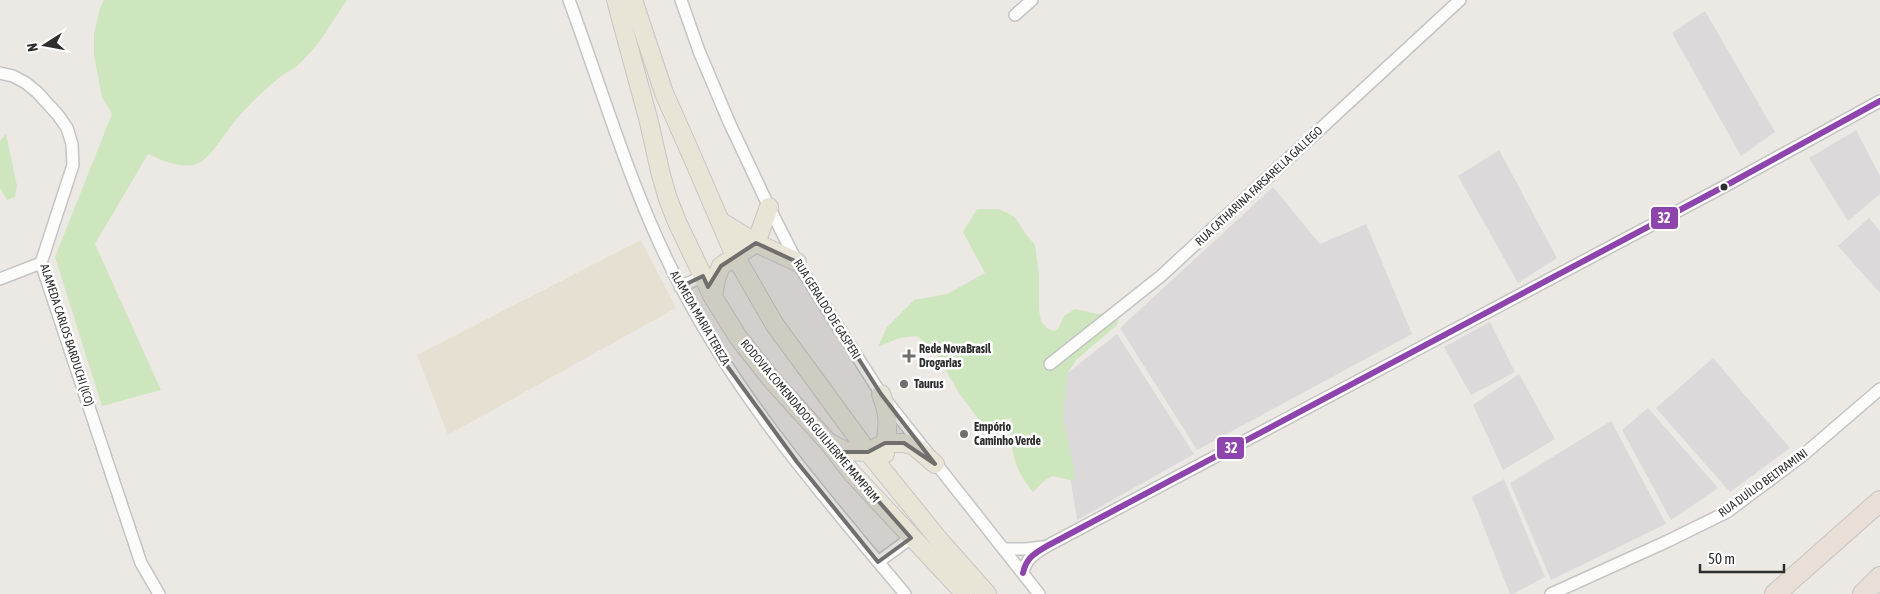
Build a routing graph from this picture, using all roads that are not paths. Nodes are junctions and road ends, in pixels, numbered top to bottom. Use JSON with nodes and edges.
{"nodes":[{"id":1,"x":569,"y":0,"type":"edge"},
{"id":2,"x":616,"y":0,"type":"edge"},
{"id":3,"x":633,"y":0,"type":"edge"},
{"id":4,"x":682,"y":0,"type":"edge"},
{"id":5,"x":1032,"y":0,"type":"edge"},
{"id":6,"x":1460,"y":0,"type":"edge"},
{"id":7,"x":1015,"y":15,"type":"dead end"},
{"id":8,"x":0,"y":73,"type":"edge"},
{"id":9,"x":1880,"y":101,"type":"edge"},
{"id":10,"x":768,"y":207,"type":"junction"},
{"id":11,"x":720,"y":221,"type":"junction"},
{"id":12,"x":756,"y":242,"type":"junction"},
{"id":13,"x":735,"y":256,"type":"junction"},
{"id":14,"x":797,"y":262,"type":"junction"},
{"id":15,"x":41,"y":263,"type":"junction"},
{"id":16,"x":703,"y":276,"type":"junction"},
{"id":17,"x":0,"y":279,"type":"edge"},
{"id":18,"x":680,"y":287,"type":"junction"},
{"id":19,"x":713,"y":297,"type":"junction"},
{"id":20,"x":1050,"y":364,"type":"dead end"},
{"id":21,"x":1880,"y":389,"type":"edge"},
{"id":22,"x":882,"y":394,"type":"junction"},
{"id":23,"x":828,"y":442,"type":"junction"},
{"id":24,"x":885,"y":444,"type":"junction"},
{"id":25,"x":868,"y":452,"type":"junction"},
{"id":26,"x":935,"y":464,"type":"junction"},
{"id":27,"x":884,"y":470,"type":"junction"},
{"id":28,"x":1880,"y":501,"type":"edge"},
{"id":29,"x":911,"y":538,"type":"junction"},
{"id":30,"x":1047,"y":546,"type":"junction"},
{"id":31,"x":1004,"y":549,"type":"junction"},
{"id":32,"x":878,"y":562,"type":"junction"},
{"id":33,"x":1023,"y":574,"type":"junction"},
{"id":34,"x":1880,"y":577,"type":"edge"},
{"id":35,"x":159,"y":594,"type":"edge"},
{"id":36,"x":905,"y":594,"type":"edge"},
{"id":37,"x":964,"y":594,"type":"edge"},
{"id":38,"x":987,"y":594,"type":"edge"},
{"id":39,"x":1039,"y":594,"type":"edge"},
{"id":40,"x":1551,"y":594,"type":"edge"},
{"id":41,"x":1775,"y":594,"type":"edge"},
{"id":42,"x":1864,"y":594,"type":"edge"}],
"edges":[{"from":1,"to":18,"type":"street","name":"ALAMEDA MARIA TEREZA"},
{"from":2,"to":16,"type":"main road","name":"RODOVIA COMENDADOR GUILHERME MAMPRIM"},
{"from":3,"to":11,"type":"main road","name":"RODOVIA COMENDADOR GUILHERME MAMPRIM"},
{"from":4,"to":10,"type":"street","name":"RUA GERALDO DE GASPERI"},
{"from":5,"to":7,"type":"street"},
{"from":6,"to":20,"type":"street","name":"RUA CATHARINA FARSARELLA GALLEGO"},
{"from":8,"to":15,"type":"street","name":"ALAMEDA CARLOS BARDUCHI (ICO)"},
{"from":9,"to":30,"type":"street"},
{"from":10,"to":12,"type":"main road"},
{"from":10,"to":14,"type":"street","name":"RUA GERALDO DE GASPERI"},
{"from":11,"to":12,"type":"main road"},
{"from":11,"to":13,"type":"main road","name":"RODOVIA COMENDADOR GUILHERME MAMPRIM"},
{"from":12,"to":13,"type":"main road"},
{"from":12,"to":14,"type":"main road"},
{"from":13,"to":19,"type":"main road"},
{"from":13,"to":25,"type":"main road","name":"RODOVIA COMENDADOR GUILHERME MAMPRIM"},
{"from":14,"to":22,"type":"street","name":"RUA GERALDO DE GASPERI"},
{"from":15,"to":17,"type":"street"},
{"from":15,"to":35,"type":"street","name":"ALAMEDA CARLOS BARDUCHI (ICO)"},
{"from":16,"to":18,"type":"street"},
{"from":16,"to":19,"type":"main road","name":"RODOVIA COMENDADOR GUILHERME MAMPRIM"},
{"from":18,"to":32,"type":"street","name":"ALAMEDA MARIA TEREZA"},
{"from":19,"to":23,"type":"main road","name":"RODOVIA COMENDADOR GUILHERME MAMPRIM"},
{"from":21,"to":40,"type":"street","name":"RUA DUÍLIO BELTRAMINI"},
{"from":22,"to":24,"type":"main road"},
{"from":22,"to":26,"type":"street","name":"RUA GERALDO DE GASPERI"},
{"from":23,"to":25,"type":"main road"},
{"from":23,"to":29,"type":"main road","name":"RODOVIA COMENDADOR GUILHERME MAMPRIM"},
{"from":24,"to":25,"type":"main road"},
{"from":24,"to":26,"type":"main road"},
{"from":24,"to":27,"type":"main road"},
{"from":25,"to":27,"type":"main road","name":"RODOVIA COMENDADOR GUILHERME MAMPRIM"},
{"from":26,"to":31,"type":"street","name":"RUA GERALDO DE GASPERI"},
{"from":27,"to":38,"type":"main road","name":"RODOVIA COMENDADOR GUILHERME MAMPRIM"},
{"from":28,"to":41,"type":"highway"},
{"from":29,"to":32,"type":"street"},
{"from":29,"to":37,"type":"main road","name":"RODOVIA COMENDADOR GUILHERME MAMPRIM"},
{"from":30,"to":31,"type":"street"},
{"from":30,"to":33,"type":"street"},
{"from":31,"to":33,"type":"street"},
{"from":32,"to":36,"type":"street","name":"ALAMEDA MARIA TEREZA"},
{"from":33,"to":39,"type":"street"},
{"from":34,"to":42,"type":"highway"}]}
